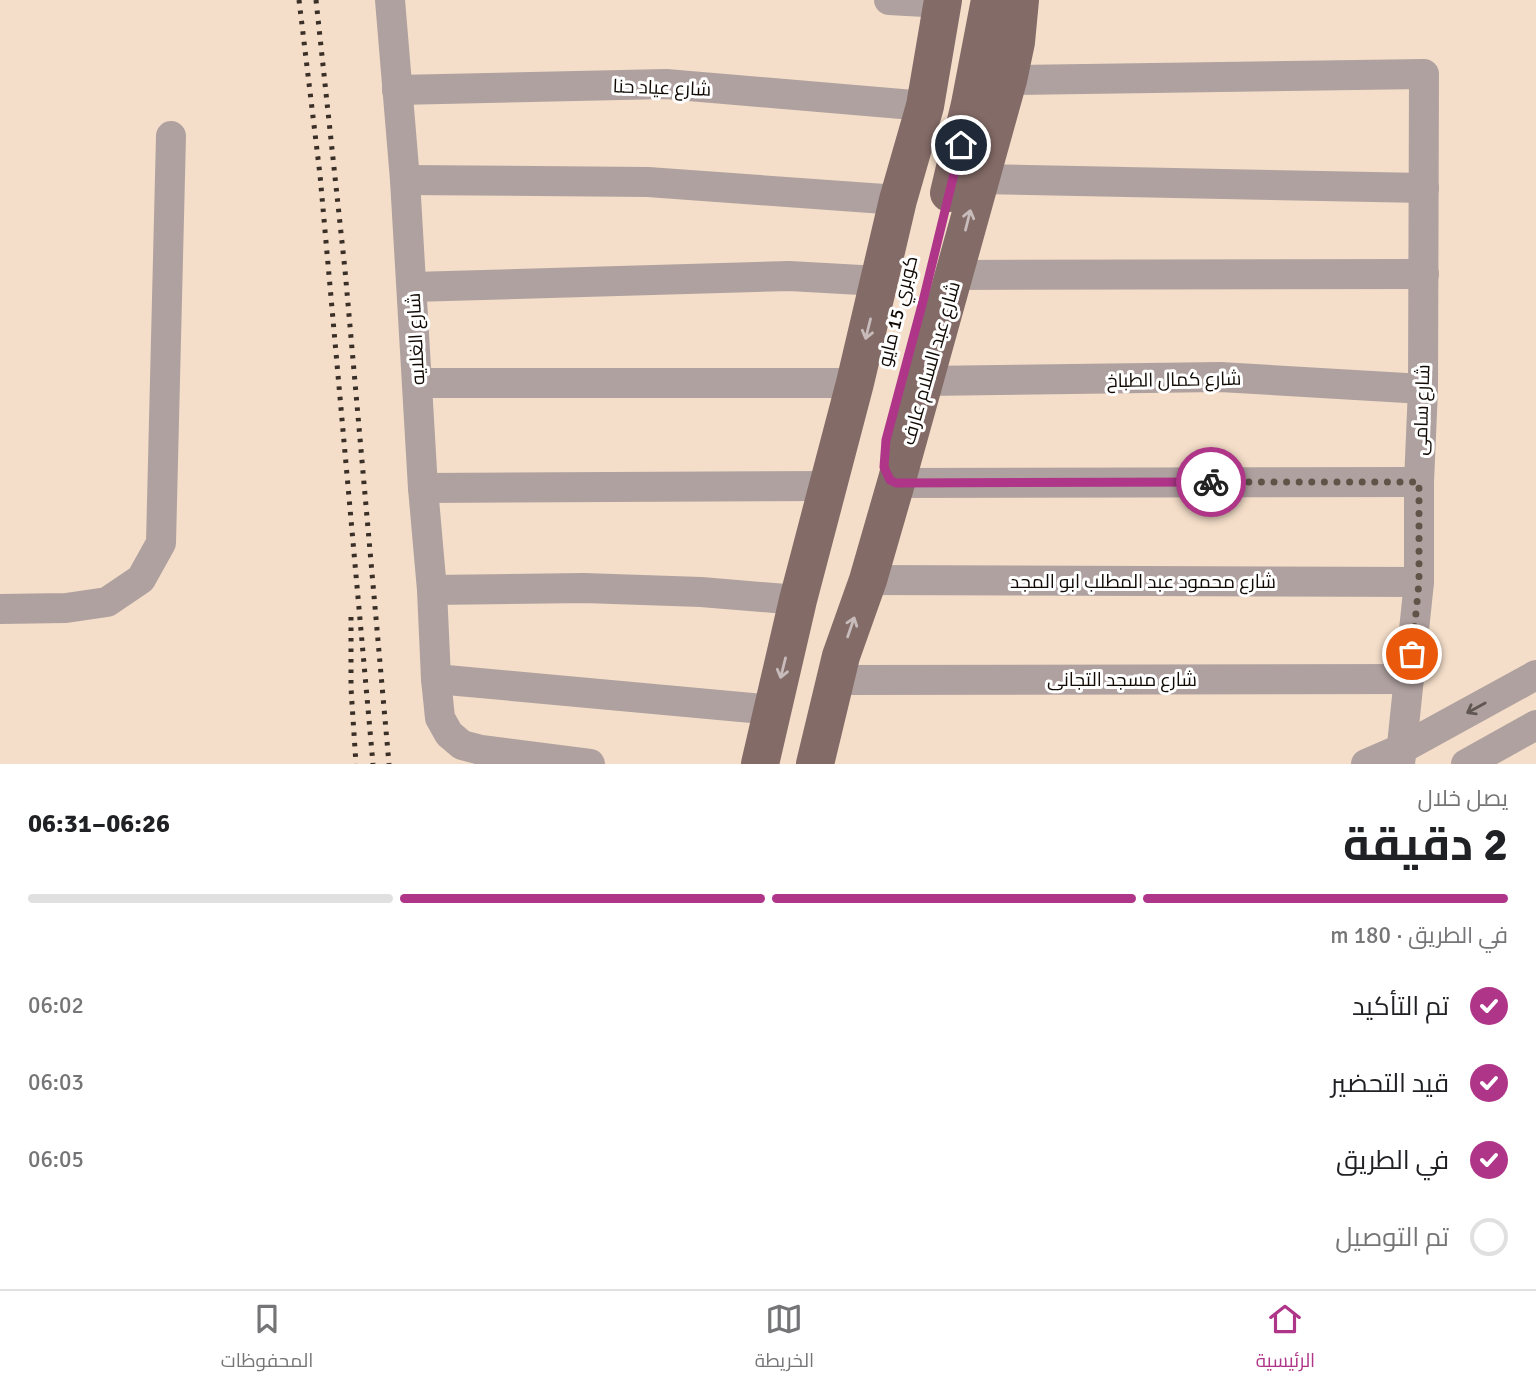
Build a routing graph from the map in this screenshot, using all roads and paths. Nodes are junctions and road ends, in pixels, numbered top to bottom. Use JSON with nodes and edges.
{"nodes":[{"id":1,"x":390,"y":0,"type":"edge"},
{"id":2,"x":889,"y":0,"type":"edge"},
{"id":3,"x":989,"y":0,"type":"edge"},
{"id":4,"x":1020,"y":0,"type":"edge"},
{"id":5,"x":951,"y":1,"type":"edge"},
{"id":6,"x":1008,"y":80,"type":"junction"},
{"id":7,"x":397,"y":90,"type":"junction"},
{"id":8,"x":925,"y":106,"type":"junction"},
{"id":9,"x":172,"y":136,"type":"dead end"},
{"id":10,"x":979,"y":179,"type":"junction"},
{"id":11,"x":405,"y":180,"type":"junction"},
{"id":12,"x":1424,"y":188,"type":"junction"},
{"id":13,"x":898,"y":200,"type":"junction"},
{"id":14,"x":1424,"y":274,"type":"junction"},
{"id":15,"x":954,"y":275,"type":"junction"},
{"id":16,"x":879,"y":281,"type":"junction"},
{"id":17,"x":412,"y":287,"type":"junction"},
{"id":18,"x":417,"y":383,"type":"junction"},
{"id":19,"x":889,"y":387,"type":"junction"},
{"id":20,"x":1423,"y":389,"type":"junction"},
{"id":21,"x":1419,"y":482,"type":"junction"},
{"id":22,"x":896,"y":483,"type":"junction"},
{"id":23,"x":827,"y":486,"type":"junction"},
{"id":24,"x":423,"y":488,"type":"junction"},
{"id":25,"x":868,"y":580,"type":"junction"},
{"id":26,"x":1419,"y":582,"type":"junction"},
{"id":27,"x":432,"y":590,"type":"junction"},
{"id":28,"x":798,"y":600,"type":"junction"},
{"id":29,"x":0,"y":609,"type":"edge"},
{"id":30,"x":1536,"y":675,"type":"edge"},
{"id":31,"x":436,"y":679,"type":"junction"},
{"id":32,"x":1409,"y":679,"type":"junction"},
{"id":33,"x":834,"y":680,"type":"junction"},
{"id":34,"x":773,"y":710,"type":"junction"},
{"id":35,"x":1536,"y":725,"type":"edge"},
{"id":36,"x":1401,"y":756,"type":"edge"},
{"id":37,"x":590,"y":764,"type":"edge"},
{"id":38,"x":760,"y":764,"type":"edge"},
{"id":39,"x":815,"y":764,"type":"edge"},
{"id":40,"x":1366,"y":764,"type":"edge"},
{"id":41,"x":1466,"y":764,"type":"edge"}],
"edges":[{"from":1,"to":7,"type":"street","name":"شارع الغلايه"},
{"from":2,"to":5,"type":"street"},
{"from":3,"to":19,"type":"main road","name":"كوبري 15 مايو"},
{"from":4,"to":6,"type":"main road","name":"شارع عبد السلام عارف"},
{"from":5,"to":8,"type":"main road","name":"شارع عبد السلام عارف"},
{"from":5,"to":19,"type":"main road","name":"كوبري 15 مايو"},
{"from":6,"to":10,"type":"main road","name":"شارع عبد السلام عارف"},
{"from":6,"to":12,"type":"street","name":"شارع سامى"},
{"from":7,"to":8,"type":"street","name":"شارع عياد حنا"},
{"from":7,"to":11,"type":"street","name":"شارع الغلايه"},
{"from":8,"to":13,"type":"main road","name":"شارع عبد السلام عارف"},
{"from":9,"to":29,"type":"street"},
{"from":10,"to":12,"type":"street"},
{"from":15,"to":10,"type":"main road","name":"شارع عبد السلام عارف","one_way":true},
{"from":11,"to":13,"type":"street"},
{"from":11,"to":17,"type":"street","name":"شارع الغلايه"},
{"from":12,"to":14,"type":"street","name":"شارع سامى"},
{"from":13,"to":16,"type":"main road","name":"شارع عبد السلام عارف"},
{"from":14,"to":15,"type":"street"},
{"from":14,"to":20,"type":"street","name":"شارع سامى"},
{"from":15,"to":19,"type":"main road","name":"شارع عبد السلام عارف"},
{"from":16,"to":17,"type":"street"},
{"from":16,"to":19,"type":"main road","name":"شارع عبد السلام عارف","one_way":true},
{"from":17,"to":18,"type":"street","name":"شارع الغلايه"},
{"from":18,"to":19,"type":"street","name":"شارع كمال الطباخ"},
{"from":18,"to":24,"type":"street","name":"شارع الغلايه"},
{"from":19,"to":20,"type":"street","name":"شارع كمال الطباخ"},
{"from":19,"to":22,"type":"main road","name":"شارع عبد السلام عارف"},
{"from":19,"to":23,"type":"main road","name":"شارع عبد السلام عارف"},
{"from":19,"to":28,"type":"main road","name":"كوبري 15 مايو"},
{"from":20,"to":21,"type":"street","name":"شارع سامى"},
{"from":21,"to":22,"type":"street"},
{"from":21,"to":26,"type":"street","name":"شارع سامى"},
{"from":22,"to":25,"type":"main road","name":"شارع عبد السلام عارف"},
{"from":23,"to":24,"type":"street"},
{"from":23,"to":28,"type":"main road","name":"شارع عبد السلام عارف"},
{"from":24,"to":27,"type":"street","name":"شارع الغلايه"},
{"from":25,"to":26,"type":"street","name":"شارع محمود عبد المطلب ابو المجد"},
{"from":33,"to":25,"type":"main road","name":"شارع عبد السلام عارف","one_way":true},
{"from":26,"to":32,"type":"street","name":"شارع سامى"},
{"from":27,"to":28,"type":"street"},
{"from":27,"to":31,"type":"street","name":"شارع الغلايه"},
{"from":28,"to":34,"type":"main road","name":"شارع عبد السلام عارف","one_way":true},
{"from":30,"to":36,"type":"street","one_way":true},
{"from":31,"to":34,"type":"street"},
{"from":31,"to":37,"type":"street","name":"شارع الغلايه"},
{"from":32,"to":33,"type":"street","name":"شارع مسجد التجانى"},
{"from":32,"to":36,"type":"street","name":"شارع سامى"},
{"from":33,"to":39,"type":"main road","name":"شارع عبد السلام عارف"},
{"from":34,"to":38,"type":"main road","name":"شارع عبد السلام عارف"},
{"from":35,"to":41,"type":"street"},
{"from":36,"to":40,"type":"street"}]}
